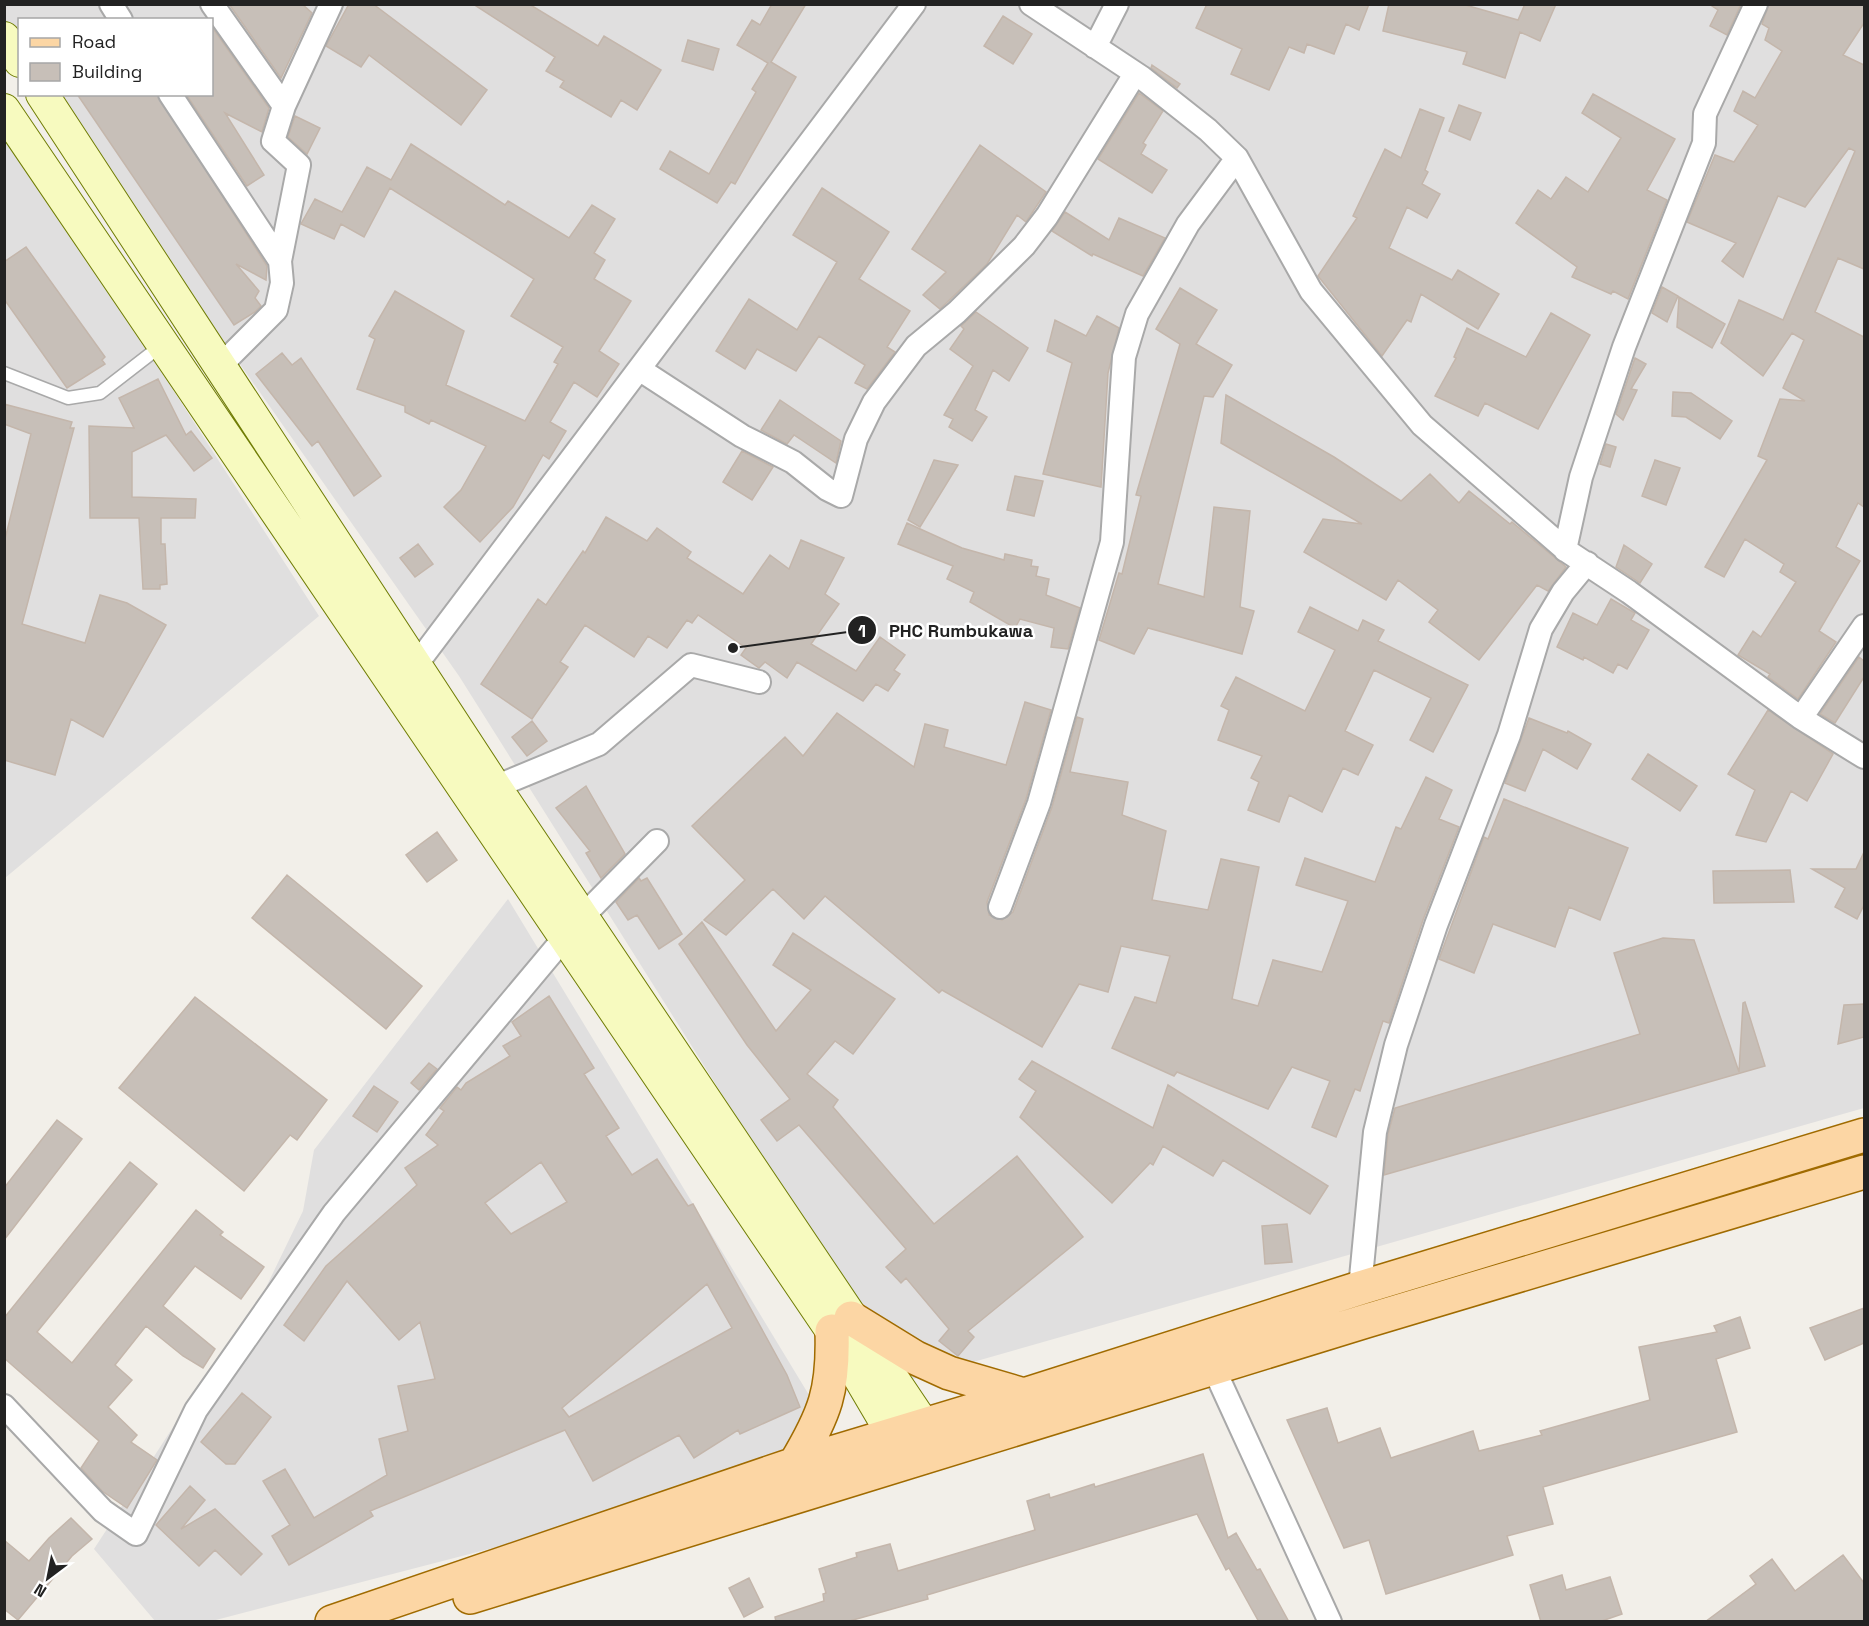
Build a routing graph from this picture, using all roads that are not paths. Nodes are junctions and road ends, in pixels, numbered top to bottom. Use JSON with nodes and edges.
{"nodes":[{"id":1,"x":111,"y":4,"type":"edge"},
{"id":2,"x":212,"y":4,"type":"edge"},
{"id":3,"x":331,"y":4,"type":"edge"},
{"id":4,"x":914,"y":4,"type":"edge"},
{"id":5,"x":1031,"y":4,"type":"edge"},
{"id":6,"x":1118,"y":4,"type":"edge"},
{"id":7,"x":1756,"y":4,"type":"edge"},
{"id":8,"x":120,"y":18,"type":"edge"},
{"id":9,"x":4,"y":38,"type":"edge"},
{"id":10,"x":1095,"y":47,"type":"junction"},
{"id":11,"x":18,"y":58,"type":"edge"},
{"id":12,"x":1135,"y":74,"type":"junction"},
{"id":13,"x":43,"y":96,"type":"edge"},
{"id":14,"x":171,"y":96,"type":"edge"},
{"id":15,"x":284,"y":106,"type":"junction"},
{"id":16,"x":4,"y":110,"type":"edge"},
{"id":17,"x":1237,"y":158,"type":"junction"},
{"id":18,"x":280,"y":261,"type":"junction"},
{"id":19,"x":163,"y":344,"type":"junction"},
{"id":20,"x":220,"y":366,"type":"junction"},
{"id":21,"x":639,"y":369,"type":"junction"},
{"id":22,"x":4,"y":373,"type":"edge"},
{"id":23,"x":1565,"y":550,"type":"junction"},
{"id":24,"x":1587,"y":563,"type":"junction"},
{"id":25,"x":1864,"y":626,"type":"edge"},
{"id":26,"x":416,"y":665,"type":"junction"},
{"id":27,"x":759,"y":682,"type":"dead end"},
{"id":28,"x":1801,"y":718,"type":"junction"},
{"id":29,"x":1864,"y":757,"type":"edge"},
{"id":30,"x":495,"y":787,"type":"junction"},
{"id":31,"x":657,"y":841,"type":"dead end"},
{"id":32,"x":1000,"y":907,"type":"dead end"},
{"id":33,"x":574,"y":927,"type":"junction"},
{"id":34,"x":1864,"y":1136,"type":"edge"},
{"id":35,"x":1864,"y":1172,"type":"edge"},
{"id":36,"x":1360,"y":1288,"type":"junction"},
{"id":37,"x":841,"y":1325,"type":"junction"},
{"id":38,"x":1214,"y":1369,"type":"junction"},
{"id":39,"x":1024,"y":1395,"type":"junction"},
{"id":40,"x":4,"y":1406,"type":"edge"},
{"id":41,"x":923,"y":1424,"type":"junction"},
{"id":42,"x":892,"y":1433,"type":"junction"},
{"id":43,"x":938,"y":1455,"type":"junction"},
{"id":44,"x":795,"y":1464,"type":"junction"},
{"id":45,"x":905,"y":1465,"type":"junction"},
{"id":46,"x":332,"y":1622,"type":"edge"},
{"id":47,"x":391,"y":1622,"type":"edge"},
{"id":48,"x":1330,"y":1622,"type":"edge"}],
"edges":[{"from":1,"to":8,"type":"street"},
{"from":2,"to":15,"type":"street"},
{"from":3,"to":15,"type":"street"},
{"from":4,"to":21,"type":"street"},
{"from":5,"to":10,"type":"street"},
{"from":6,"to":10,"type":"street"},
{"from":7,"to":23,"type":"street"},
{"from":9,"to":11,"type":"main road"},
{"from":10,"to":12,"type":"street"},
{"from":12,"to":17,"type":"street"},
{"from":12,"to":21,"type":"street"},
{"from":13,"to":20,"type":"main road"},
{"from":14,"to":18,"type":"street"},
{"from":15,"to":18,"type":"street"},
{"from":16,"to":19,"type":"main road"},
{"from":17,"to":23,"type":"street"},
{"from":17,"to":32,"type":"street"},
{"from":18,"to":20,"type":"street"},
{"from":19,"to":22,"type":"lane"},
{"from":19,"to":33,"type":"main road"},
{"from":20,"to":26,"type":"main road"},
{"from":21,"to":26,"type":"street"},
{"from":23,"to":24,"type":"street"},
{"from":24,"to":28,"type":"street"},
{"from":24,"to":36,"type":"street"},
{"from":25,"to":28,"type":"street"},
{"from":26,"to":30,"type":"main road"},
{"from":27,"to":30,"type":"street"},
{"from":28,"to":29,"type":"street"},
{"from":30,"to":33,"type":"main road"},
{"from":31,"to":33,"type":"street"},
{"from":33,"to":37,"type":"main road"},
{"from":33,"to":40,"type":"street"},
{"from":34,"to":36,"type":"main road"},
{"from":35,"to":38,"type":"main road"},
{"from":36,"to":39,"type":"main road"},
{"from":37,"to":39,"type":"main road"},
{"from":37,"to":41,"type":"main road"},
{"from":37,"to":42,"type":"main road"},
{"from":37,"to":44,"type":"main road"},
{"from":38,"to":43,"type":"main road"},
{"from":38,"to":48,"type":"street"},
{"from":39,"to":41,"type":"main road"},
{"from":41,"to":42,"type":"main road"},
{"from":41,"to":43,"type":"main road"},
{"from":42,"to":44,"type":"main road"},
{"from":42,"to":45,"type":"main road"},
{"from":43,"to":45,"type":"main road"},
{"from":44,"to":46,"type":"main road"},
{"from":45,"to":47,"type":"main road"}]}
